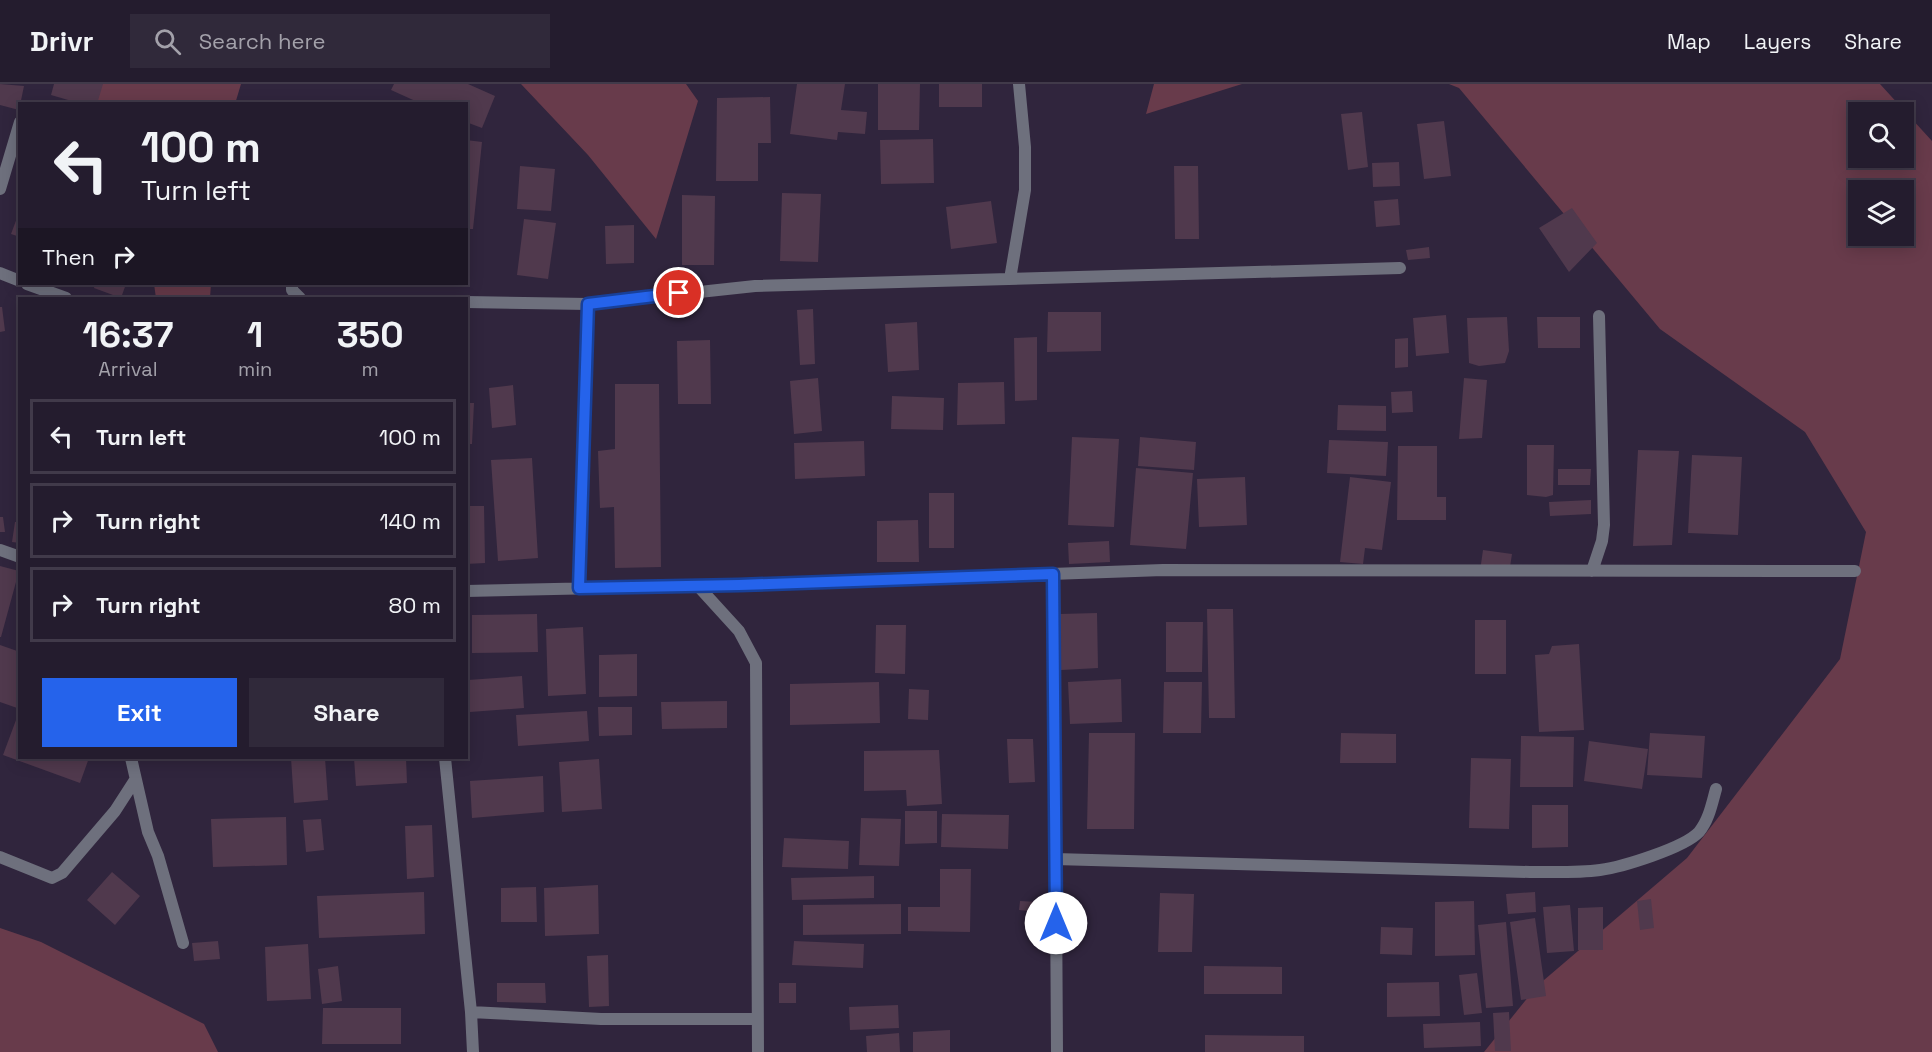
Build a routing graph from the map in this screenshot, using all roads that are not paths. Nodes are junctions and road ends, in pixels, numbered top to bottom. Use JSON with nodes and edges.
{"nodes":[{"id":1,"x":1019,"y":84,"type":"edge"},
{"id":2,"x":18,"y":129,"type":"edge"},
{"id":3,"x":0,"y":189,"type":"edge"},
{"id":4,"x":1400,"y":268,"type":"dead end"},
{"id":5,"x":0,"y":273,"type":"edge"},
{"id":6,"x":18,"y":279,"type":"edge"},
{"id":7,"x":1010,"y":279,"type":"junction"},
{"id":8,"x":30,"y":285,"type":"edge"},
{"id":9,"x":63,"y":297,"type":"edge"},
{"id":10,"x":468,"y":302,"type":"edge"},
{"id":11,"x":588,"y":304,"type":"junction"},
{"id":12,"x":1599,"y":316,"type":"dead end"},
{"id":13,"x":0,"y":550,"type":"edge"},
{"id":14,"x":18,"y":556,"type":"edge"},
{"id":15,"x":1592,"y":571,"type":"junction"},
{"id":16,"x":1854,"y":571,"type":"dead end"},
{"id":17,"x":1053,"y":574,"type":"junction"},
{"id":18,"x":698,"y":586,"type":"junction"},
{"id":19,"x":579,"y":588,"type":"junction"},
{"id":20,"x":468,"y":591,"type":"edge"},
{"id":21,"x":131,"y":759,"type":"edge"},
{"id":22,"x":445,"y":759,"type":"edge"},
{"id":23,"x":135,"y":780,"type":"junction"},
{"id":24,"x":1716,"y":789,"type":"dead end"},
{"id":25,"x":0,"y":857,"type":"edge"},
{"id":26,"x":1055,"y":859,"type":"junction"},
{"id":27,"x":183,"y":943,"type":"dead end"},
{"id":28,"x":471,"y":1012,"type":"junction"},
{"id":29,"x":757,"y":1019,"type":"junction"},
{"id":30,"x":473,"y":1052,"type":"edge"},
{"id":31,"x":758,"y":1052,"type":"edge"},
{"id":32,"x":1057,"y":1052,"type":"edge"}],
"edges":[{"from":1,"to":7,"type":"street"},
{"from":2,"to":3,"type":"street"},
{"from":4,"to":7,"type":"street"},
{"from":5,"to":6,"type":"street"},
{"from":7,"to":11,"type":"street"},
{"from":8,"to":9,"type":"street"},
{"from":10,"to":11,"type":"street"},
{"from":11,"to":19,"type":"street"},
{"from":12,"to":15,"type":"street"},
{"from":13,"to":14,"type":"street"},
{"from":15,"to":16,"type":"street"},
{"from":15,"to":17,"type":"street"},
{"from":17,"to":18,"type":"street"},
{"from":17,"to":26,"type":"street"},
{"from":18,"to":19,"type":"street"},
{"from":18,"to":29,"type":"street"},
{"from":19,"to":20,"type":"street"},
{"from":21,"to":23,"type":"street"},
{"from":22,"to":28,"type":"street"},
{"from":23,"to":25,"type":"street"},
{"from":23,"to":27,"type":"street"},
{"from":24,"to":26,"type":"street"},
{"from":26,"to":32,"type":"street"},
{"from":28,"to":29,"type":"street"},
{"from":28,"to":30,"type":"street"},
{"from":29,"to":31,"type":"street"}]}
